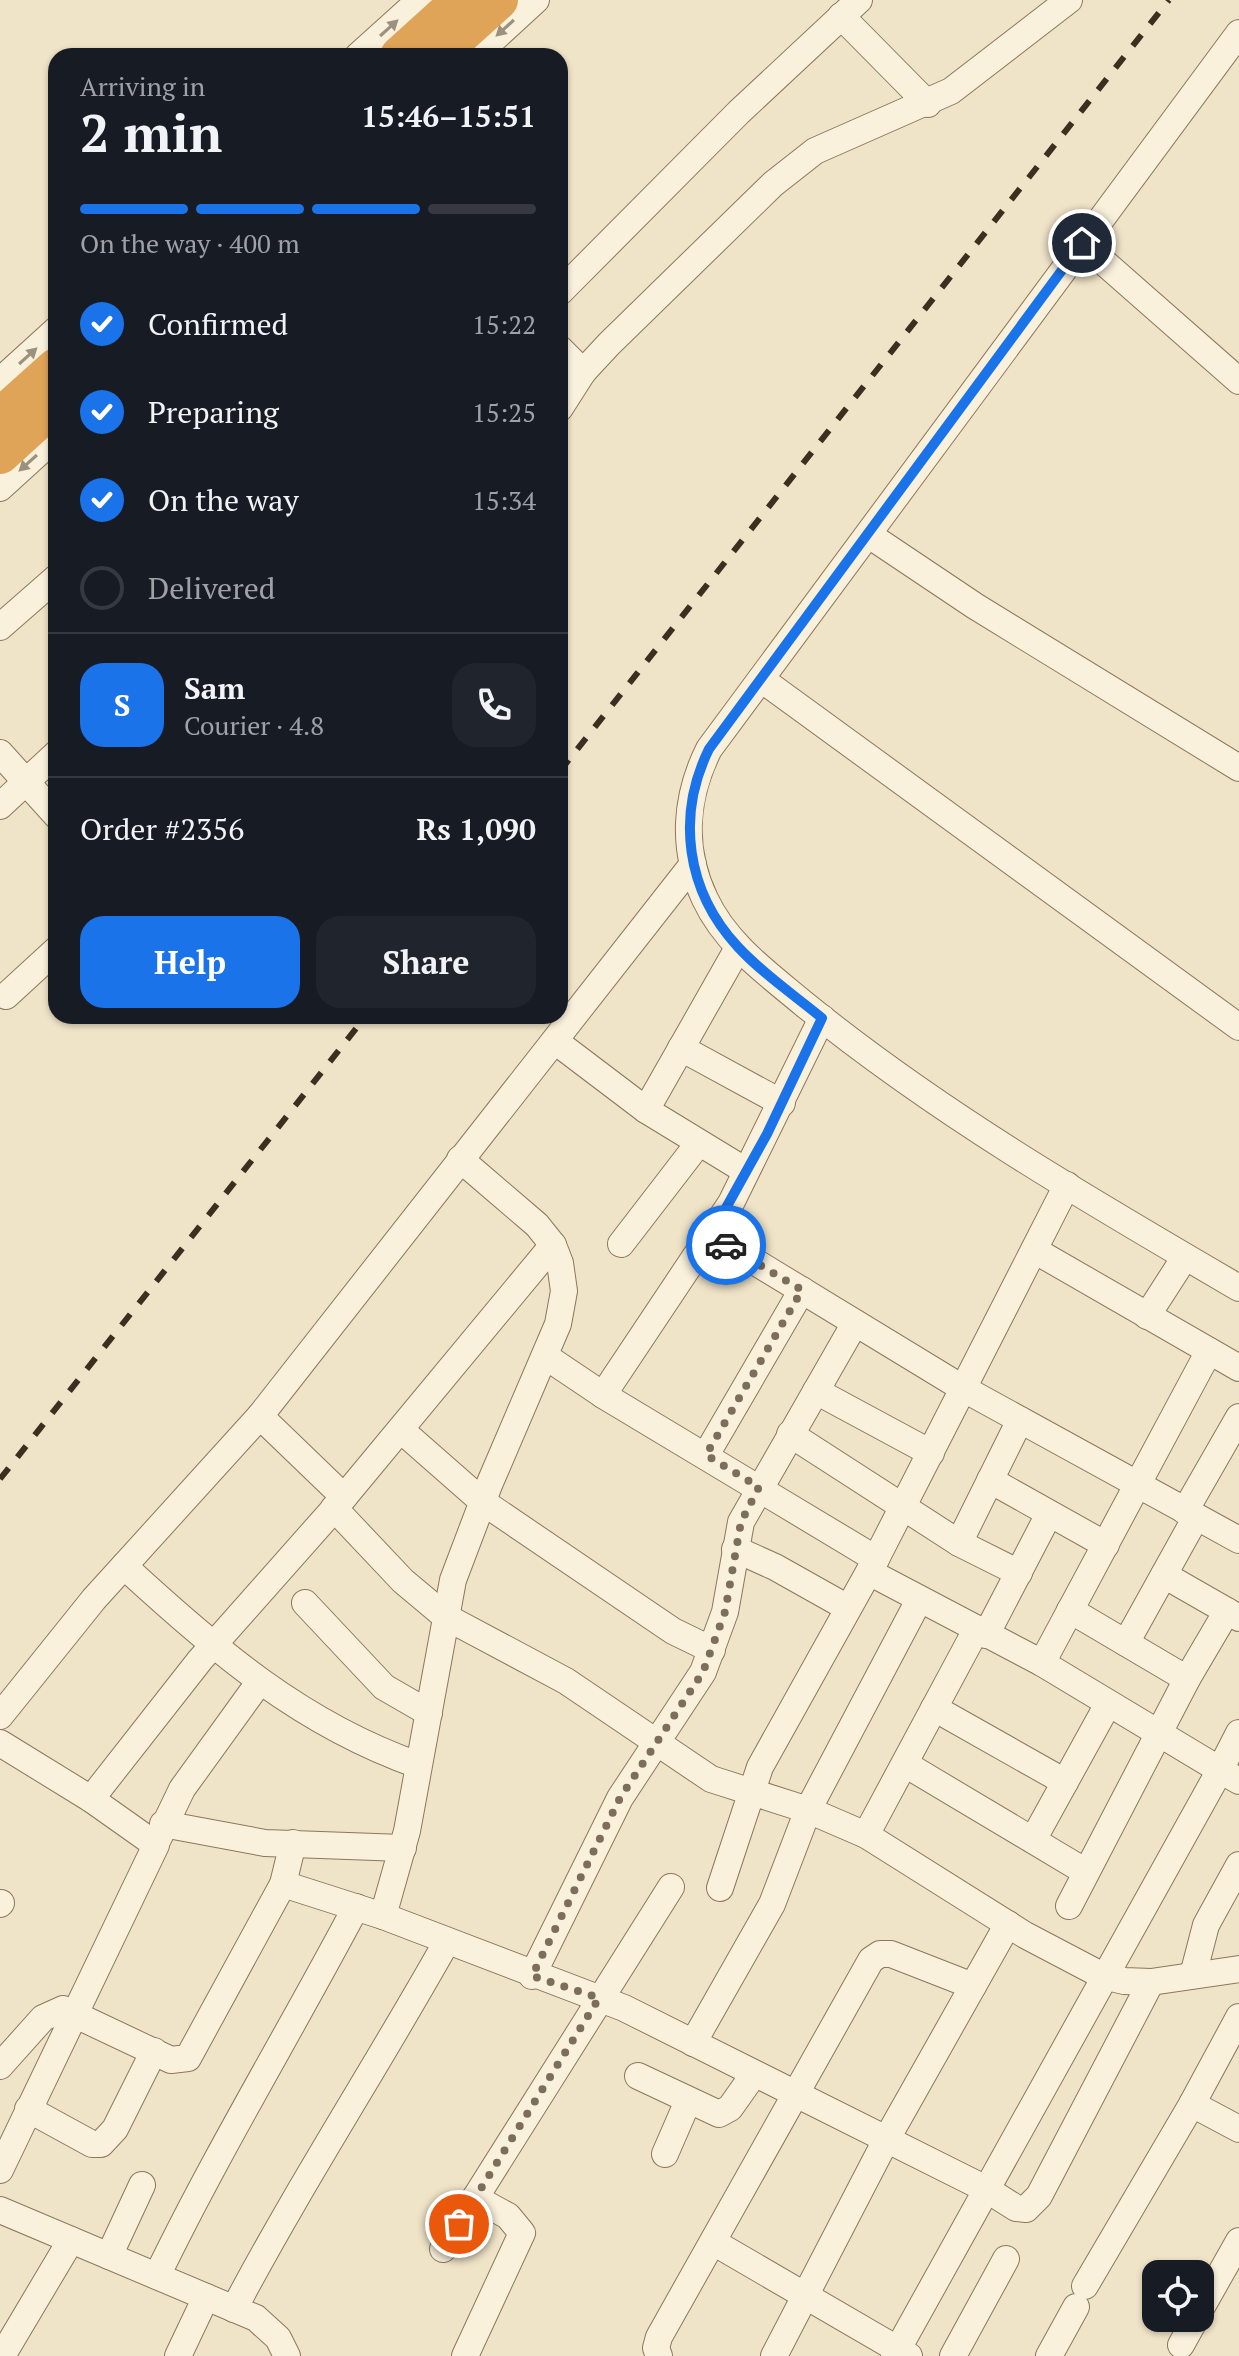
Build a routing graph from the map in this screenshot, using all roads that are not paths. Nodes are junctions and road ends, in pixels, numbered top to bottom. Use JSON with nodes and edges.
{"nodes":[{"id":1,"x":420,"y":0,"type":"edge"},
{"id":2,"x":462,"y":0,"type":"edge"},
{"id":3,"x":498,"y":0,"type":"edge"},
{"id":4,"x":536,"y":0,"type":"edge"},
{"id":5,"x":1069,"y":0,"type":"edge"},
{"id":6,"x":850,"y":8,"type":"edge"},
{"id":7,"x":1239,"y":33,"type":"edge"},
{"id":8,"x":367,"y":48,"type":"edge"},
{"id":9,"x":409,"y":48,"type":"edge"},
{"id":10,"x":445,"y":48,"type":"edge"},
{"id":11,"x":484,"y":48,"type":"edge"},
{"id":12,"x":928,"y":104,"type":"junction"},
{"id":13,"x":1082,"y":243,"type":"junction"},
{"id":14,"x":568,"y":284,"type":"edge"},
{"id":15,"x":48,"y":337,"type":"edge"},
{"id":16,"x":568,"y":357,"type":"edge"},
{"id":17,"x":583,"y":372,"type":"junction"},
{"id":18,"x":48,"y":375,"type":"edge"},
{"id":19,"x":0,"y":381,"type":"edge"},
{"id":20,"x":1239,"y":381,"type":"edge"},
{"id":21,"x":568,"y":395,"type":"edge"},
{"id":22,"x":48,"y":410,"type":"edge"},
{"id":23,"x":0,"y":418,"type":"edge"},
{"id":24,"x":48,"y":444,"type":"edge"},
{"id":25,"x":0,"y":454,"type":"edge"},
{"id":26,"x":0,"y":488,"type":"edge"},
{"id":27,"x":869,"y":535,"type":"junction"},
{"id":28,"x":48,"y":585,"type":"edge"},
{"id":29,"x":0,"y":627,"type":"edge"},
{"id":30,"x":761,"y":679,"type":"junction"},
{"id":31,"x":0,"y":753,"type":"edge"},
{"id":32,"x":1234,"y":760,"type":"edge"},
{"id":33,"x":48,"y":761,"type":"edge"},
{"id":34,"x":26,"y":782,"type":"junction"},
{"id":35,"x":0,"y":806,"type":"edge"},
{"id":36,"x":48,"y":806,"type":"edge"},
{"id":37,"x":693,"y":864,"type":"junction"},
{"id":38,"x":738,"y":948,"type":"junction"},
{"id":39,"x":48,"y":957,"type":"edge"},
{"id":40,"x":6,"y":996,"type":"dead end"},
{"id":41,"x":822,"y":1018,"type":"junction"},
{"id":42,"x":1239,"y":1027,"type":"edge"},
{"id":43,"x":555,"y":1041,"type":"junction"},
{"id":44,"x":681,"y":1048,"type":"junction"},
{"id":45,"x":782,"y":1103,"type":"junction"},
{"id":46,"x":646,"y":1110,"type":"junction"},
{"id":47,"x":698,"y":1144,"type":"junction"},
{"id":48,"x":460,"y":1159,"type":"junction"},
{"id":49,"x":746,"y":1171,"type":"junction"},
{"id":50,"x":1067,"y":1185,"type":"junction"},
{"id":51,"x":711,"y":1235,"type":"junction"},
{"id":52,"x":621,"y":1244,"type":"dead end"},
{"id":53,"x":553,"y":1245,"type":"junction"},
{"id":54,"x":1034,"y":1250,"type":"junction"},
{"id":55,"x":1185,"y":1257,"type":"junction"},
{"id":56,"x":1239,"y":1288,"type":"edge"},
{"id":57,"x":802,"y":1290,"type":"junction"},
{"id":58,"x":1147,"y":1316,"type":"junction"},
{"id":59,"x":855,"y":1323,"type":"junction"},
{"id":60,"x":1209,"y":1351,"type":"junction"},
{"id":61,"x":545,"y":1356,"type":"junction"},
{"id":62,"x":1239,"y":1368,"type":"edge"},
{"id":63,"x":964,"y":1389,"type":"junction"},
{"id":64,"x":816,"y":1391,"type":"junction"},
{"id":65,"x":603,"y":1395,"type":"junction"},
{"id":66,"x":260,"y":1416,"type":"junction"},
{"id":67,"x":1239,"y":1417,"type":"edge"},
{"id":68,"x":1020,"y":1420,"type":"junction"},
{"id":69,"x":401,"y":1430,"type":"junction"},
{"id":70,"x":790,"y":1434,"type":"junction"},
{"id":71,"x":931,"y":1453,"type":"junction"},
{"id":72,"x":706,"y":1455,"type":"junction"},
{"id":73,"x":990,"y":1480,"type":"junction"},
{"id":74,"x":1138,"y":1486,"type":"junction"},
{"id":75,"x":759,"y":1487,"type":"junction"},
{"id":76,"x":483,"y":1502,"type":"junction"},
{"id":77,"x":339,"y":1503,"type":"junction"},
{"id":78,"x":903,"y":1507,"type":"junction"},
{"id":79,"x":1049,"y":1514,"type":"junction"},
{"id":80,"x":1190,"y":1514,"type":"junction"},
{"id":81,"x":1239,"y":1540,"type":"edge"},
{"id":82,"x":959,"y":1543,"type":"junction"},
{"id":83,"x":1106,"y":1545,"type":"junction"},
{"id":84,"x":735,"y":1549,"type":"junction"},
{"id":85,"x":872,"y":1565,"type":"junction"},
{"id":86,"x":124,"y":1566,"type":"junction"},
{"id":87,"x":1019,"y":1573,"type":"junction"},
{"id":88,"x":1164,"y":1575,"type":"junction"},
{"id":89,"x":919,"y":1600,"type":"junction"},
{"id":90,"x":305,"y":1603,"type":"dead end"},
{"id":91,"x":848,"y":1608,"type":"junction"},
{"id":92,"x":1070,"y":1610,"type":"junction"},
{"id":93,"x":1233,"y":1614,"type":"edge"},
{"id":94,"x":446,"y":1617,"type":"junction"},
{"id":95,"x":981,"y":1633,"type":"junction"},
{"id":96,"x":1126,"y":1643,"type":"junction"},
{"id":97,"x":213,"y":1645,"type":"junction"},
{"id":98,"x":712,"y":1650,"type":"junction"},
{"id":99,"x":1042,"y":1663,"type":"junction"},
{"id":100,"x":1187,"y":1679,"type":"junction"},
{"id":101,"x":260,"y":1681,"type":"junction"},
{"id":102,"x":1108,"y":1704,"type":"junction"},
{"id":103,"x":934,"y":1708,"type":"junction"},
{"id":104,"x":429,"y":1713,"type":"junction"},
{"id":105,"x":0,"y":1716,"type":"edge"},
{"id":106,"x":1239,"y":1733,"type":"edge"},
{"id":107,"x":1158,"y":1734,"type":"junction"},
{"id":108,"x":0,"y":1743,"type":"edge"},
{"id":109,"x":656,"y":1743,"type":"junction"},
{"id":110,"x":905,"y":1764,"type":"junction"},
{"id":111,"x":418,"y":1765,"type":"junction"},
{"id":112,"x":1229,"y":1775,"type":"edge"},
{"id":113,"x":1065,"y":1782,"type":"junction"},
{"id":114,"x":751,"y":1793,"type":"junction"},
{"id":115,"x":91,"y":1799,"type":"junction"},
{"id":116,"x":808,"y":1810,"type":"junction"},
{"id":117,"x":160,"y":1835,"type":"junction"},
{"id":118,"x":866,"y":1835,"type":"junction"},
{"id":119,"x":1033,"y":1840,"type":"junction"},
{"id":120,"x":293,"y":1843,"type":"junction"},
{"id":121,"x":403,"y":1848,"type":"junction"},
{"id":122,"x":1239,"y":1865,"type":"edge"},
{"id":123,"x":1086,"y":1872,"type":"junction"},
{"id":124,"x":283,"y":1884,"type":"junction"},
{"id":125,"x":671,"y":1887,"type":"dead end"},
{"id":126,"x":720,"y":1888,"type":"dead end"},
{"id":127,"x":1069,"y":1906,"type":"dead end"},
{"id":128,"x":356,"y":1907,"type":"junction"},
{"id":129,"x":383,"y":1916,"type":"junction"},
{"id":130,"x":1008,"y":1924,"type":"junction"},
{"id":131,"x":446,"y":1943,"type":"junction"},
{"id":132,"x":1239,"y":1969,"type":"edge"},
{"id":133,"x":1193,"y":1975,"type":"junction"},
{"id":134,"x":532,"y":1976,"type":"junction"},
{"id":135,"x":1103,"y":1976,"type":"junction"},
{"id":136,"x":1151,"y":1982,"type":"junction"},
{"id":137,"x":973,"y":1986,"type":"junction"},
{"id":138,"x":599,"y":1998,"type":"junction"},
{"id":139,"x":74,"y":2012,"type":"junction"},
{"id":140,"x":1239,"y":2017,"type":"edge"},
{"id":141,"x":693,"y":2043,"type":"junction"},
{"id":142,"x":154,"y":2051,"type":"junction"},
{"id":143,"x":0,"y":2066,"type":"edge"},
{"id":144,"x":754,"y":2074,"type":"junction"},
{"id":145,"x":638,"y":2076,"type":"dead end"},
{"id":146,"x":796,"y":2096,"type":"junction"},
{"id":147,"x":688,"y":2101,"type":"junction"},
{"id":148,"x":1192,"y":2104,"type":"junction"},
{"id":149,"x":28,"y":2109,"type":"junction"},
{"id":150,"x":1239,"y":2129,"type":"edge"},
{"id":151,"x":885,"y":2142,"type":"junction"},
{"id":152,"x":665,"y":2154,"type":"dead end"},
{"id":153,"x":0,"y":2170,"type":"edge"},
{"id":154,"x":142,"y":2185,"type":"dead end"},
{"id":155,"x":986,"y":2189,"type":"junction"},
{"id":156,"x":475,"y":2198,"type":"junction"},
{"id":157,"x":0,"y":2210,"type":"edge"},
{"id":158,"x":71,"y":2240,"type":"junction"},
{"id":159,"x":1239,"y":2241,"type":"edge"},
{"id":160,"x":713,"y":2242,"type":"junction"},
{"id":161,"x":443,"y":2249,"type":"dead end"},
{"id":162,"x":109,"y":2256,"type":"junction"},
{"id":163,"x":1006,"y":2259,"type":"dead end"},
{"id":164,"x":157,"y":2276,"type":"junction"},
{"id":165,"x":1214,"y":2285,"type":"edge"},
{"id":166,"x":206,"y":2297,"type":"junction"},
{"id":167,"x":805,"y":2297,"type":"junction"},
{"id":168,"x":234,"y":2309,"type":"junction"},
{"id":169,"x":1188,"y":2332,"type":"edge"},
{"id":170,"x":1181,"y":2345,"type":"dead end"},
{"id":171,"x":900,"y":2354,"type":"edge"},
{"id":172,"x":2,"y":2356,"type":"edge"},
{"id":173,"x":178,"y":2356,"type":"edge"},
{"id":174,"x":287,"y":2356,"type":"edge"},
{"id":175,"x":465,"y":2356,"type":"edge"},
{"id":176,"x":659,"y":2356,"type":"edge"},
{"id":177,"x":774,"y":2356,"type":"edge"},
{"id":178,"x":953,"y":2356,"type":"edge"},
{"id":179,"x":1049,"y":2356,"type":"edge"}],
"edges":[{"from":8,"to":1,"type":"street","one_way":true},
{"from":2,"to":9,"type":"highway"},
{"from":3,"to":10,"type":"highway"},
{"from":4,"to":11,"type":"street","one_way":true},
{"from":5,"to":12,"type":"street"},
{"from":6,"to":12,"type":"street"},
{"from":6,"to":14,"type":"street"},
{"from":7,"to":13,"type":"street"},
{"from":12,"to":17,"type":"street"},
{"from":13,"to":20,"type":"street"},
{"from":13,"to":27,"type":"street"},
{"from":19,"to":15,"type":"street","one_way":true},
{"from":16,"to":17,"type":"street"},
{"from":17,"to":21,"type":"street"},
{"from":18,"to":23,"type":"highway"},
{"from":22,"to":25,"type":"highway"},
{"from":24,"to":26,"type":"street","one_way":true},
{"from":27,"to":30,"type":"street"},
{"from":27,"to":32,"type":"street"},
{"from":28,"to":29,"type":"street"},
{"from":30,"to":37,"type":"street"},
{"from":30,"to":42,"type":"street"},
{"from":31,"to":34,"type":"street"},
{"from":33,"to":34,"type":"street"},
{"from":34,"to":35,"type":"street"},
{"from":34,"to":36,"type":"street"},
{"from":37,"to":38,"type":"street"},
{"from":37,"to":43,"type":"street"},
{"from":38,"to":41,"type":"street"},
{"from":38,"to":44,"type":"street"},
{"from":39,"to":40,"type":"street"},
{"from":41,"to":45,"type":"street"},
{"from":41,"to":50,"type":"street"},
{"from":43,"to":46,"type":"street"},
{"from":43,"to":48,"type":"street"},
{"from":44,"to":45,"type":"street"},
{"from":44,"to":46,"type":"street"},
{"from":45,"to":49,"type":"street"},
{"from":46,"to":47,"type":"street"},
{"from":47,"to":49,"type":"street"},
{"from":47,"to":52,"type":"street"},
{"from":48,"to":53,"type":"street"},
{"from":48,"to":66,"type":"street"},
{"from":49,"to":51,"type":"street"},
{"from":50,"to":54,"type":"street"},
{"from":50,"to":55,"type":"street"},
{"from":51,"to":57,"type":"street"},
{"from":51,"to":65,"type":"street"},
{"from":53,"to":61,"type":"street"},
{"from":53,"to":69,"type":"street"},
{"from":54,"to":58,"type":"street"},
{"from":54,"to":63,"type":"street"},
{"from":55,"to":56,"type":"street"},
{"from":55,"to":58,"type":"street"},
{"from":57,"to":59,"type":"street"},
{"from":57,"to":72,"type":"street"},
{"from":58,"to":60,"type":"street"},
{"from":59,"to":63,"type":"street"},
{"from":59,"to":64,"type":"street"},
{"from":60,"to":62,"type":"street"},
{"from":60,"to":74,"type":"street"},
{"from":61,"to":65,"type":"street"},
{"from":61,"to":76,"type":"street"},
{"from":63,"to":68,"type":"street"},
{"from":63,"to":71,"type":"street"},
{"from":64,"to":70,"type":"street"},
{"from":64,"to":71,"type":"street"},
{"from":65,"to":72,"type":"street"},
{"from":66,"to":77,"type":"street"},
{"from":66,"to":86,"type":"street"},
{"from":67,"to":80,"type":"street"},
{"from":68,"to":73,"type":"street"},
{"from":68,"to":74,"type":"street"},
{"from":69,"to":76,"type":"street"},
{"from":69,"to":77,"type":"street"},
{"from":70,"to":75,"type":"street"},
{"from":70,"to":78,"type":"street"},
{"from":71,"to":78,"type":"street"},
{"from":72,"to":75,"type":"street"},
{"from":73,"to":79,"type":"street"},
{"from":73,"to":82,"type":"street"},
{"from":74,"to":80,"type":"street"},
{"from":74,"to":83,"type":"street"},
{"from":75,"to":84,"type":"street"},
{"from":75,"to":85,"type":"street"},
{"from":76,"to":94,"type":"street"},
{"from":76,"to":98,"type":"street"},
{"from":77,"to":94,"type":"street"},
{"from":77,"to":97,"type":"street"},
{"from":78,"to":82,"type":"street"},
{"from":78,"to":85,"type":"street"},
{"from":79,"to":83,"type":"street"},
{"from":79,"to":87,"type":"street"},
{"from":80,"to":81,"type":"street"},
{"from":80,"to":88,"type":"street"},
{"from":82,"to":87,"type":"street"},
{"from":83,"to":92,"type":"street"},
{"from":84,"to":91,"type":"street"},
{"from":84,"to":98,"type":"street"},
{"from":85,"to":89,"type":"street"},
{"from":85,"to":91,"type":"street"},
{"from":86,"to":97,"type":"street"},
{"from":86,"to":105,"type":"street"},
{"from":87,"to":95,"type":"street"},
{"from":88,"to":93,"type":"street"},
{"from":88,"to":96,"type":"street"},
{"from":89,"to":95,"type":"street"},
{"from":89,"to":116,"type":"street"},
{"from":90,"to":104,"type":"street"},
{"from":91,"to":114,"type":"street"},
{"from":92,"to":96,"type":"street"},
{"from":92,"to":99,"type":"street"},
{"from":93,"to":100,"type":"street"},
{"from":94,"to":104,"type":"street"},
{"from":94,"to":109,"type":"street"},
{"from":95,"to":99,"type":"street"},
{"from":95,"to":103,"type":"street"},
{"from":96,"to":100,"type":"street"},
{"from":97,"to":101,"type":"street"},
{"from":97,"to":115,"type":"street"},
{"from":98,"to":109,"type":"street"},
{"from":99,"to":102,"type":"street"},
{"from":100,"to":107,"type":"street"},
{"from":101,"to":111,"type":"street"},
{"from":101,"to":117,"type":"street"},
{"from":102,"to":107,"type":"street"},
{"from":102,"to":113,"type":"street"},
{"from":103,"to":110,"type":"street"},
{"from":103,"to":113,"type":"street"},
{"from":104,"to":111,"type":"street"},
{"from":106,"to":112,"type":"street"},
{"from":107,"to":112,"type":"street"},
{"from":107,"to":123,"type":"street"},
{"from":108,"to":115,"type":"street"},
{"from":109,"to":114,"type":"street"},
{"from":109,"to":134,"type":"street"},
{"from":110,"to":118,"type":"street"},
{"from":110,"to":119,"type":"street"},
{"from":111,"to":121,"type":"street"},
{"from":112,"to":135,"type":"street"},
{"from":113,"to":119,"type":"street"},
{"from":114,"to":116,"type":"street"},
{"from":114,"to":126,"type":"street"},
{"from":115,"to":117,"type":"street"},
{"from":116,"to":118,"type":"street"},
{"from":116,"to":141,"type":"street"},
{"from":117,"to":120,"type":"street"},
{"from":117,"to":139,"type":"street"},
{"from":118,"to":130,"type":"street"},
{"from":119,"to":123,"type":"street"},
{"from":120,"to":121,"type":"street"},
{"from":120,"to":124,"type":"street"},
{"from":121,"to":129,"type":"street"},
{"from":122,"to":133,"type":"street"},
{"from":123,"to":127,"type":"street"},
{"from":124,"to":128,"type":"street"},
{"from":124,"to":142,"type":"street"},
{"from":125,"to":138,"type":"street"},
{"from":128,"to":129,"type":"street"},
{"from":128,"to":164,"type":"street"},
{"from":129,"to":131,"type":"street"},
{"from":130,"to":135,"type":"street"},
{"from":130,"to":137,"type":"street"},
{"from":131,"to":134,"type":"street"},
{"from":131,"to":168,"type":"street"},
{"from":132,"to":133,"type":"street"},
{"from":133,"to":136,"type":"street"},
{"from":134,"to":138,"type":"street"},
{"from":135,"to":136,"type":"street"},
{"from":135,"to":155,"type":"street"},
{"from":136,"to":155,"type":"street"},
{"from":137,"to":146,"type":"street"},
{"from":137,"to":151,"type":"street"},
{"from":138,"to":141,"type":"street"},
{"from":138,"to":156,"type":"street"},
{"from":139,"to":142,"type":"street"},
{"from":139,"to":143,"type":"street"},
{"from":139,"to":149,"type":"street"},
{"from":140,"to":148,"type":"street"},
{"from":141,"to":144,"type":"street"},
{"from":142,"to":149,"type":"street"},
{"from":144,"to":146,"type":"street"},
{"from":144,"to":147,"type":"street"},
{"from":145,"to":147,"type":"street"},
{"from":146,"to":151,"type":"street"},
{"from":146,"to":160,"type":"street"},
{"from":147,"to":152,"type":"street"},
{"from":148,"to":150,"type":"street"},
{"from":148,"to":179,"type":"street"},
{"from":149,"to":153,"type":"street"},
{"from":151,"to":155,"type":"street"},
{"from":151,"to":167,"type":"street"},
{"from":154,"to":162,"type":"street"},
{"from":155,"to":171,"type":"street"},
{"from":156,"to":161,"type":"street"},
{"from":156,"to":175,"type":"street"},
{"from":157,"to":158,"type":"street"},
{"from":158,"to":162,"type":"street"},
{"from":158,"to":172,"type":"street"},
{"from":159,"to":165,"type":"street"},
{"from":160,"to":167,"type":"street"},
{"from":160,"to":176,"type":"street"},
{"from":162,"to":164,"type":"street"},
{"from":163,"to":178,"type":"street"},
{"from":164,"to":166,"type":"street"},
{"from":166,"to":168,"type":"street"},
{"from":166,"to":173,"type":"street"},
{"from":167,"to":171,"type":"street"},
{"from":167,"to":177,"type":"street"},
{"from":168,"to":174,"type":"street"},
{"from":169,"to":170,"type":"street"}]}
